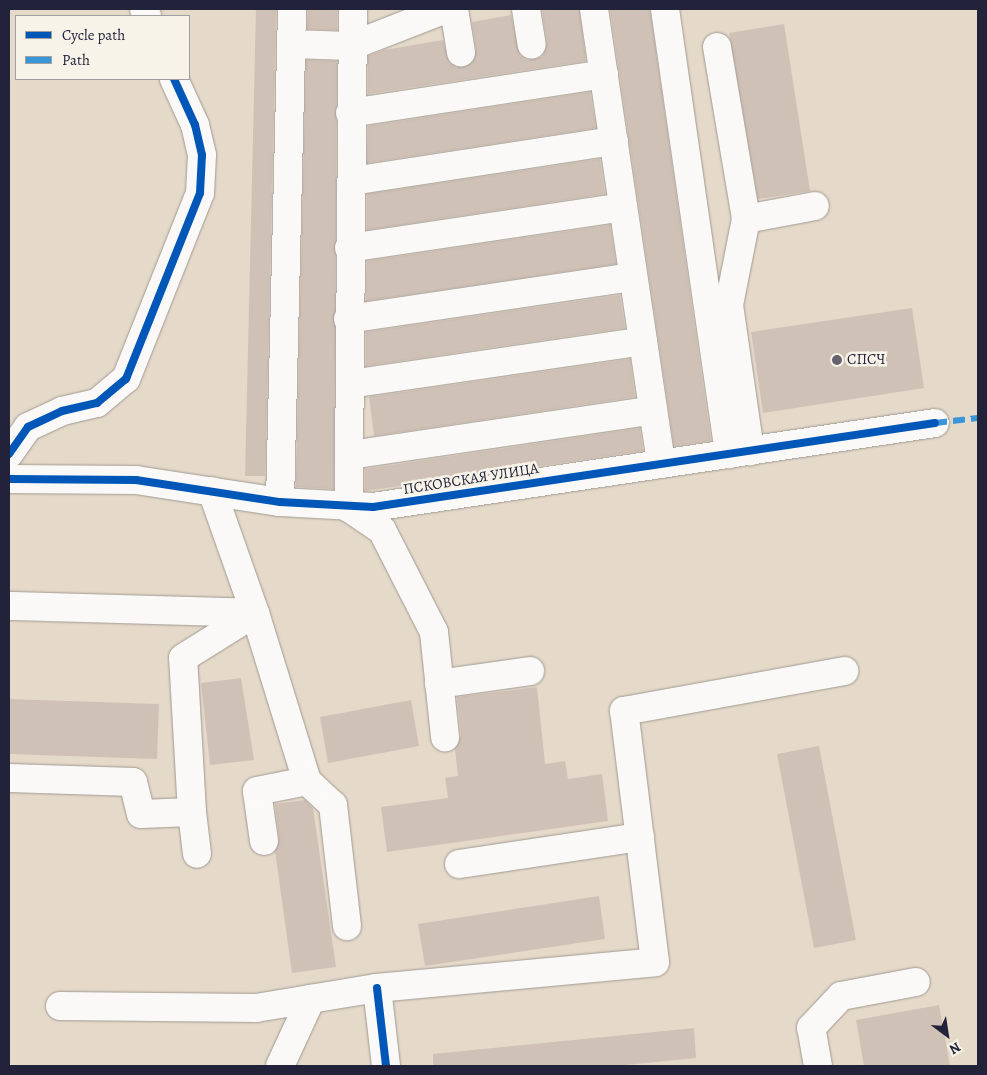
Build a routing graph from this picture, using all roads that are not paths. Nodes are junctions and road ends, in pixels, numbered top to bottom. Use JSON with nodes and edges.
{"nodes":[{"id":1,"x":292,"y":9,"type":"edge"},
{"id":2,"x":353,"y":9,"type":"edge"},
{"id":3,"x":446,"y":9,"type":"edge"},
{"id":4,"x":454,"y":9,"type":"edge"},
{"id":5,"x":526,"y":9,"type":"edge"},
{"id":6,"x":594,"y":9,"type":"edge"},
{"id":7,"x":665,"y":9,"type":"edge"},
{"id":8,"x":291,"y":44,"type":"junction"},
{"id":9,"x":532,"y":45,"type":"dead end"},
{"id":10,"x":351,"y":46,"type":"junction"},
{"id":11,"x":718,"y":47,"type":"dead end"},
{"id":12,"x":461,"y":52,"type":"dead end"},
{"id":13,"x":604,"y":74,"type":"junction"},
{"id":14,"x":174,"y":80,"type":"edge"},
{"id":15,"x":350,"y":114,"type":"junction"},
{"id":16,"x":614,"y":141,"type":"junction"},
{"id":17,"x":352,"y":181,"type":"junction"},
{"id":18,"x":815,"y":206,"type":"dead end"},
{"id":19,"x":623,"y":207,"type":"junction"},
{"id":20,"x":746,"y":218,"type":"junction"},
{"id":21,"x":349,"y":248,"type":"junction"},
{"id":22,"x":633,"y":277,"type":"junction"},
{"id":23,"x":348,"y":319,"type":"junction"},
{"id":24,"x":643,"y":341,"type":"junction"},
{"id":25,"x":350,"y":384,"type":"junction"},
{"id":26,"x":653,"y":410,"type":"junction"},
{"id":27,"x":935,"y":423,"type":"dead end"},
{"id":28,"x":739,"y":452,"type":"junction"},
{"id":29,"x":9,"y":454,"type":"edge"},
{"id":30,"x":350,"y":455,"type":"junction"},
{"id":31,"x":660,"y":464,"type":"junction"},
{"id":32,"x":9,"y":479,"type":"edge"},
{"id":33,"x":212,"y":491,"type":"junction"},
{"id":34,"x":280,"y":502,"type":"junction"},
{"id":35,"x":349,"y":508,"type":"junction"},
{"id":36,"x":9,"y":606,"type":"edge"},
{"id":37,"x":255,"y":613,"type":"junction"},
{"id":38,"x":530,"y":671,"type":"dead end"},
{"id":39,"x":844,"y":671,"type":"dead end"},
{"id":40,"x":439,"y":684,"type":"junction"},
{"id":41,"x":445,"y":737,"type":"dead end"},
{"id":42,"x":9,"y":778,"type":"edge"},
{"id":43,"x":307,"y":781,"type":"junction"},
{"id":44,"x":192,"y":812,"type":"junction"},
{"id":45,"x":640,"y":837,"type":"junction"},
{"id":46,"x":264,"y":841,"type":"dead end"},
{"id":47,"x":197,"y":854,"type":"dead end"},
{"id":48,"x":459,"y":864,"type":"dead end"},
{"id":49,"x":347,"y":926,"type":"dead end"},
{"id":50,"x":916,"y":982,"type":"dead end"},
{"id":51,"x":377,"y":988,"type":"junction"},
{"id":52,"x":311,"y":999,"type":"junction"},
{"id":53,"x":60,"y":1006,"type":"dead end"},
{"id":54,"x":280,"y":1066,"type":"edge"},
{"id":55,"x":386,"y":1066,"type":"edge"},
{"id":56,"x":818,"y":1066,"type":"edge"}],
"edges":[{"from":1,"to":8,"type":"street"},
{"from":2,"to":10,"type":"street"},
{"from":3,"to":10,"type":"street"},
{"from":4,"to":12,"type":"street"},
{"from":5,"to":9,"type":"street"},
{"from":6,"to":13,"type":"street"},
{"from":7,"to":28,"type":"street"},
{"from":8,"to":10,"type":"street"},
{"from":8,"to":34,"type":"street"},
{"from":10,"to":15,"type":"street"},
{"from":11,"to":20,"type":"street"},
{"from":13,"to":15,"type":"street"},
{"from":13,"to":16,"type":"street"},
{"from":14,"to":29,"type":"street"},
{"from":15,"to":17,"type":"street"},
{"from":16,"to":17,"type":"street"},
{"from":16,"to":19,"type":"street"},
{"from":17,"to":21,"type":"street"},
{"from":18,"to":20,"type":"street"},
{"from":19,"to":21,"type":"street"},
{"from":19,"to":22,"type":"street"},
{"from":20,"to":28,"type":"street"},
{"from":21,"to":23,"type":"street"},
{"from":22,"to":23,"type":"street"},
{"from":22,"to":24,"type":"street"},
{"from":23,"to":25,"type":"street"},
{"from":24,"to":25,"type":"street"},
{"from":24,"to":26,"type":"street"},
{"from":25,"to":30,"type":"street"},
{"from":26,"to":30,"type":"street"},
{"from":26,"to":31,"type":"street"},
{"from":27,"to":28,"type":"street","name":"ПСКОВСКАЯ УЛИЦА"},
{"from":28,"to":31,"type":"street","name":"ПСКОВСКАЯ УЛИЦА"},
{"from":30,"to":35,"type":"street"},
{"from":31,"to":35,"type":"street","name":"ПСКОВСКАЯ УЛИЦА"},
{"from":32,"to":33,"type":"street","name":"ПСКОВСКАЯ УЛИЦА"},
{"from":33,"to":34,"type":"street","name":"ПСКОВСКАЯ УЛИЦА"},
{"from":33,"to":37,"type":"street"},
{"from":34,"to":35,"type":"street","name":"ПСКОВСКАЯ УЛИЦА"},
{"from":35,"to":40,"type":"street"},
{"from":36,"to":37,"type":"street"},
{"from":37,"to":43,"type":"street"},
{"from":37,"to":44,"type":"street"},
{"from":38,"to":40,"type":"street"},
{"from":39,"to":45,"type":"street"},
{"from":40,"to":41,"type":"street"},
{"from":42,"to":44,"type":"street"},
{"from":43,"to":46,"type":"street"},
{"from":43,"to":49,"type":"street"},
{"from":44,"to":47,"type":"street"},
{"from":45,"to":48,"type":"street"},
{"from":45,"to":51,"type":"street"},
{"from":50,"to":56,"type":"street"},
{"from":51,"to":52,"type":"street"},
{"from":51,"to":55,"type":"street"},
{"from":52,"to":53,"type":"street"},
{"from":52,"to":54,"type":"street"}]}
